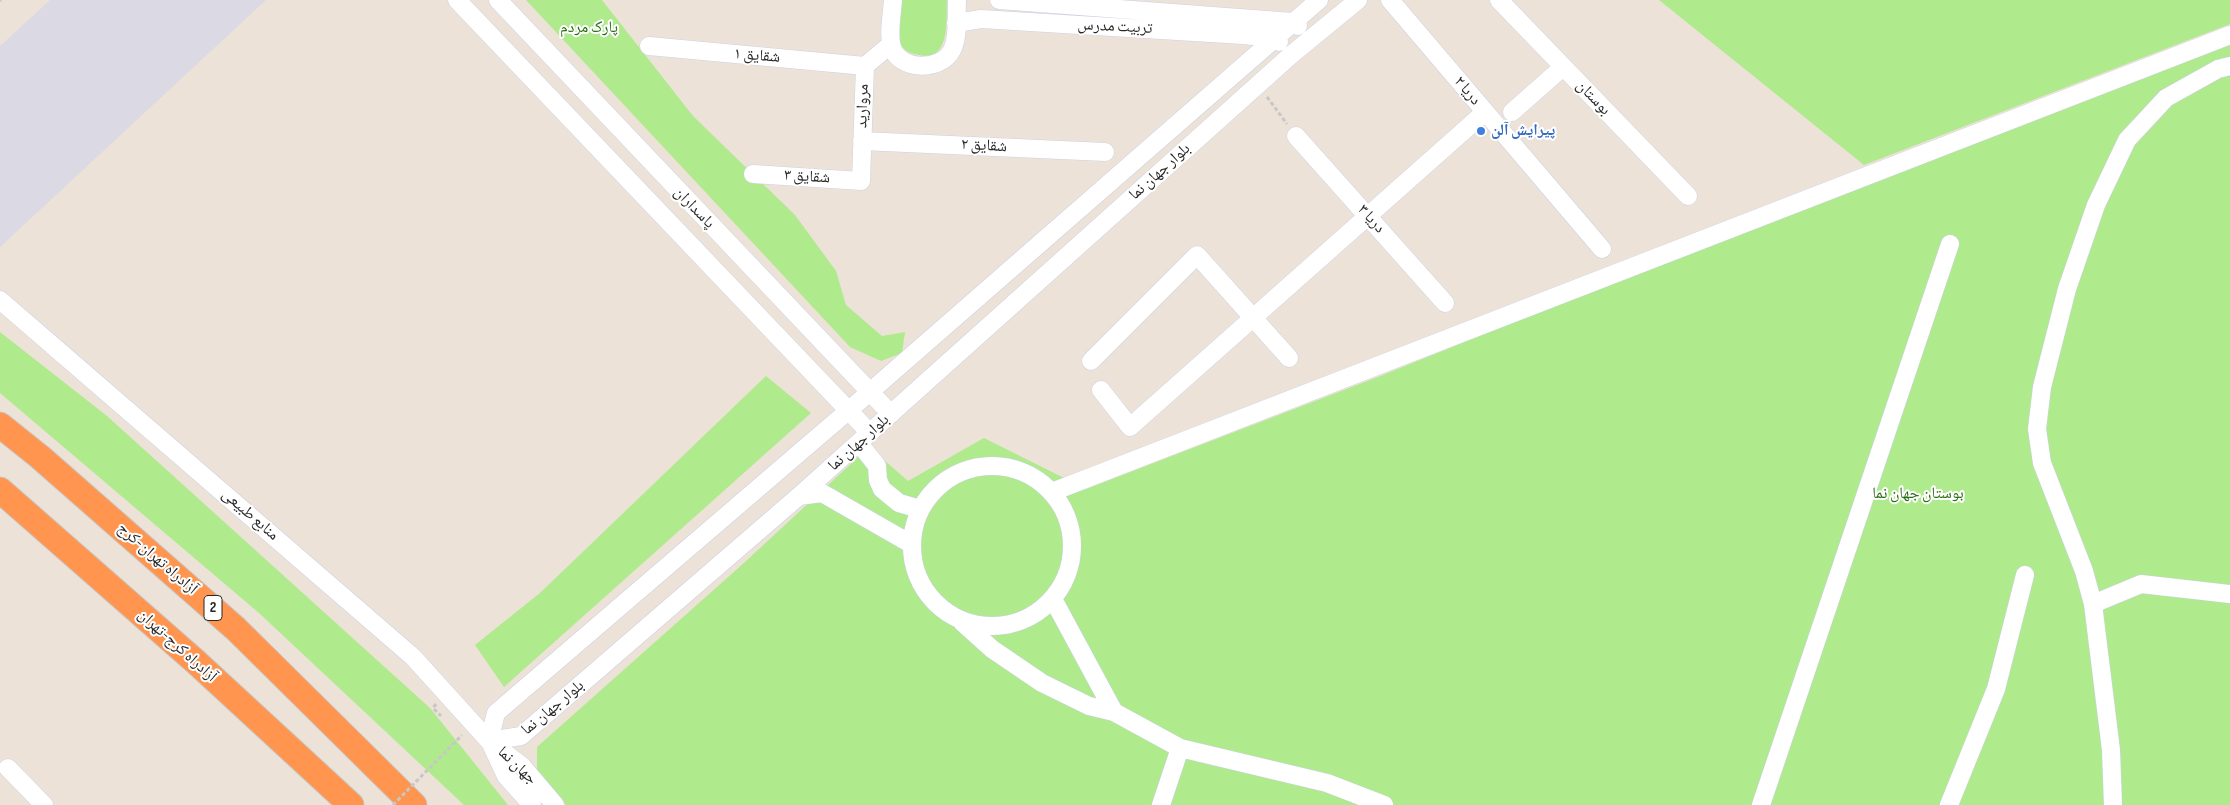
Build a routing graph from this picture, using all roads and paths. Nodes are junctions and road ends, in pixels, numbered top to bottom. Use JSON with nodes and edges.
{"nodes":[{"id":1,"x":457,"y":0,"type":"edge"},
{"id":2,"x":893,"y":0,"type":"edge"},
{"id":3,"x":957,"y":0,"type":"edge"},
{"id":4,"x":999,"y":0,"type":"edge"},
{"id":5,"x":1319,"y":0,"type":"edge"},
{"id":6,"x":1358,"y":0,"type":"edge"},
{"id":7,"x":1390,"y":0,"type":"edge"},
{"id":8,"x":1499,"y":0,"type":"edge"},
{"id":9,"x":500,"y":1,"type":"edge"},
{"id":10,"x":1293,"y":22,"type":"junction"},
{"id":11,"x":956,"y":23,"type":"junction"},
{"id":12,"x":2230,"y":35,"type":"edge"},
{"id":13,"x":1275,"y":38,"type":"junction"},
{"id":14,"x":1311,"y":39,"type":"junction"},
{"id":15,"x":891,"y":44,"type":"junction"},
{"id":16,"x":648,"y":46,"type":"dead end"},
{"id":17,"x":1291,"y":55,"type":"junction"},
{"id":18,"x":865,"y":66,"type":"junction"},
{"id":19,"x":2230,"y":66,"type":"edge"},
{"id":20,"x":1563,"y":67,"type":"junction"},
{"id":21,"x":1257,"y":85,"type":"junction"},
{"id":22,"x":592,"y":100,"type":"junction"},
{"id":23,"x":1485,"y":112,"type":"junction"},
{"id":24,"x":1512,"y":112,"type":"dead end"},
{"id":25,"x":569,"y":118,"type":"junction"},
{"id":26,"x":1296,"y":136,"type":"joint"},
{"id":27,"x":862,"y":141,"type":"junction"},
{"id":28,"x":1105,"y":152,"type":"dead end"},
{"id":29,"x":753,"y":174,"type":"dead end"},
{"id":30,"x":861,"y":180,"type":"joint"},
{"id":31,"x":1688,"y":196,"type":"dead end"},
{"id":32,"x":1369,"y":215,"type":"junction"},
{"id":33,"x":1950,"y":244,"type":"dead end"},
{"id":34,"x":1602,"y":249,"type":"dead end"},
{"id":35,"x":0,"y":300,"type":"edge"},
{"id":36,"x":1444,"y":302,"type":"dead end"},
{"id":37,"x":1253,"y":318,"type":"junction"},
{"id":38,"x":1289,"y":358,"type":"dead end"},
{"id":39,"x":1091,"y":361,"type":"dead end"},
{"id":40,"x":1101,"y":390,"type":"dead end"},
{"id":41,"x":870,"y":392,"type":"junction"},
{"id":42,"x":848,"y":411,"type":"junction"},
{"id":43,"x":891,"y":414,"type":"junction"},
{"id":44,"x":0,"y":425,"type":"edge"},
{"id":45,"x":864,"y":438,"type":"junction"},
{"id":46,"x":0,"y":490,"type":"edge"},
{"id":47,"x":1052,"y":492,"type":"junction"},
{"id":48,"x":799,"y":496,"type":"junction"},
{"id":49,"x":920,"y":509,"type":"junction"},
{"id":50,"x":911,"y":544,"type":"junction"},
{"id":51,"x":2025,"y":576,"type":"dead end"},
{"id":52,"x":2230,"y":594,"type":"edge"},
{"id":53,"x":1053,"y":599,"type":"junction"},
{"id":54,"x":2093,"y":604,"type":"junction"},
{"id":55,"x":960,"y":620,"type":"junction"},
{"id":56,"x":1114,"y":712,"type":"junction"},
{"id":57,"x":462,"y":735,"type":"dead end"},
{"id":58,"x":489,"y":741,"type":"junction"},
{"id":59,"x":1180,"y":748,"type":"junction"},
{"id":60,"x":8,"y":768,"type":"dead end"},
{"id":61,"x":44,"y":805,"type":"edge"},
{"id":62,"x":351,"y":805,"type":"edge"},
{"id":63,"x":393,"y":805,"type":"edge"},
{"id":64,"x":414,"y":805,"type":"edge"},
{"id":65,"x":532,"y":805,"type":"edge"},
{"id":66,"x":555,"y":805,"type":"edge"},
{"id":67,"x":1161,"y":805,"type":"edge"},
{"id":68,"x":1384,"y":805,"type":"edge"},
{"id":69,"x":1761,"y":805,"type":"edge"},
{"id":70,"x":1949,"y":805,"type":"edge"},
{"id":71,"x":2113,"y":805,"type":"edge"}],
"edges":[{"from":1,"to":25,"type":"street","name":"پاسداران"},
{"from":2,"to":15,"type":"street"},
{"from":3,"to":11,"type":"street"},
{"from":4,"to":10,"type":"street","name":"تربیت مدرس"},
{"from":5,"to":10,"type":"street","name":"بلوار جهان نما"},
{"from":6,"to":14,"type":"street","name":"بلوار جهان نما"},
{"from":7,"to":23,"type":"street","name":"دریا ۲"},
{"from":8,"to":20,"type":"street","name":"بوستان"},
{"from":9,"to":22,"type":"street","name":"پاسداران"},
{"from":10,"to":13,"type":"street","name":"بلوار جهان نما"},
{"from":10,"to":14,"type":"street"},
{"from":11,"to":13,"type":"street","name":"تربیت مدرس"},
{"from":11,"to":15,"type":"street"},
{"from":12,"to":47,"type":"street"},
{"from":13,"to":17,"type":"street"},
{"from":13,"to":41,"type":"street","name":"بلوار جهان نما"},
{"from":14,"to":17,"type":"street","name":"بلوار جهان نما"},
{"from":15,"to":18,"type":"street","name":"مروارید"},
{"from":16,"to":18,"type":"street","name":"شقایق ۱"},
{"from":17,"to":21,"type":"street","name":"بلوار جهان نما"},
{"from":18,"to":27,"type":"street","name":"مروارید"},
{"from":19,"to":54,"type":"street"},
{"from":20,"to":24,"type":"street"},
{"from":20,"to":31,"type":"street","name":"بوستان"},
{"from":21,"to":26,"type":"path"},
{"from":21,"to":43,"type":"street","name":"بلوار جهان نما"},
{"from":22,"to":25,"type":"street"},
{"from":22,"to":41,"type":"street","name":"پاسداران"},
{"from":23,"to":32,"type":"street"},
{"from":23,"to":34,"type":"street","name":"دریا ۲"},
{"from":25,"to":42,"type":"street","name":"پاسداران"},
{"from":26,"to":32,"type":"street","name":"دریا ۳"},
{"from":27,"to":28,"type":"street","name":"شقایق ۲"},
{"from":27,"to":30,"type":"street","name":"مروارید"},
{"from":29,"to":30,"type":"street","name":"شقایق ۳"},
{"from":32,"to":36,"type":"street","name":"دریا ۳"},
{"from":32,"to":37,"type":"street"},
{"from":33,"to":69,"type":"street"},
{"from":35,"to":58,"type":"street","name":"منابع طبیعی"},
{"from":37,"to":38,"type":"street"},
{"from":37,"to":39,"type":"street"},
{"from":37,"to":40,"type":"street"},
{"from":41,"to":42,"type":"street","name":"بلوار جهان نما"},
{"from":41,"to":43,"type":"street","name":"پاسداران"},
{"from":42,"to":45,"type":"street","name":"پاسداران"},
{"from":42,"to":58,"type":"street","name":"بلوار جهان نما"},
{"from":43,"to":45,"type":"street","name":"بلوار جهان نما"},
{"from":44,"to":64,"type":"highway","name":"آزادراه تهران-کرج","number":"2"},
{"from":45,"to":48,"type":"street","name":"بلوار جهان نما"},
{"from":45,"to":49,"type":"street","name":"پاسداران"},
{"from":46,"to":62,"type":"highway","name":"آزادراه کرج-تهران"},
{"from":47,"to":49,"type":"street"},
{"from":47,"to":53,"type":"street"},
{"from":48,"to":50,"type":"street"},
{"from":48,"to":58,"type":"street","name":"بلوار جهان نما"},
{"from":49,"to":50,"type":"street"},
{"from":50,"to":55,"type":"street"},
{"from":51,"to":70,"type":"street"},
{"from":52,"to":54,"type":"street"},
{"from":53,"to":55,"type":"street"},
{"from":53,"to":56,"type":"street"},
{"from":54,"to":71,"type":"street"},
{"from":55,"to":56,"type":"street"},
{"from":56,"to":59,"type":"street"},
{"from":57,"to":63,"type":"path","bridge":true},
{"from":58,"to":65,"type":"street","name":"جهان نما"},
{"from":58,"to":66,"type":"street","name":"جهان نما"},
{"from":59,"to":67,"type":"street"},
{"from":59,"to":68,"type":"street"},
{"from":60,"to":61,"type":"street"}]}
